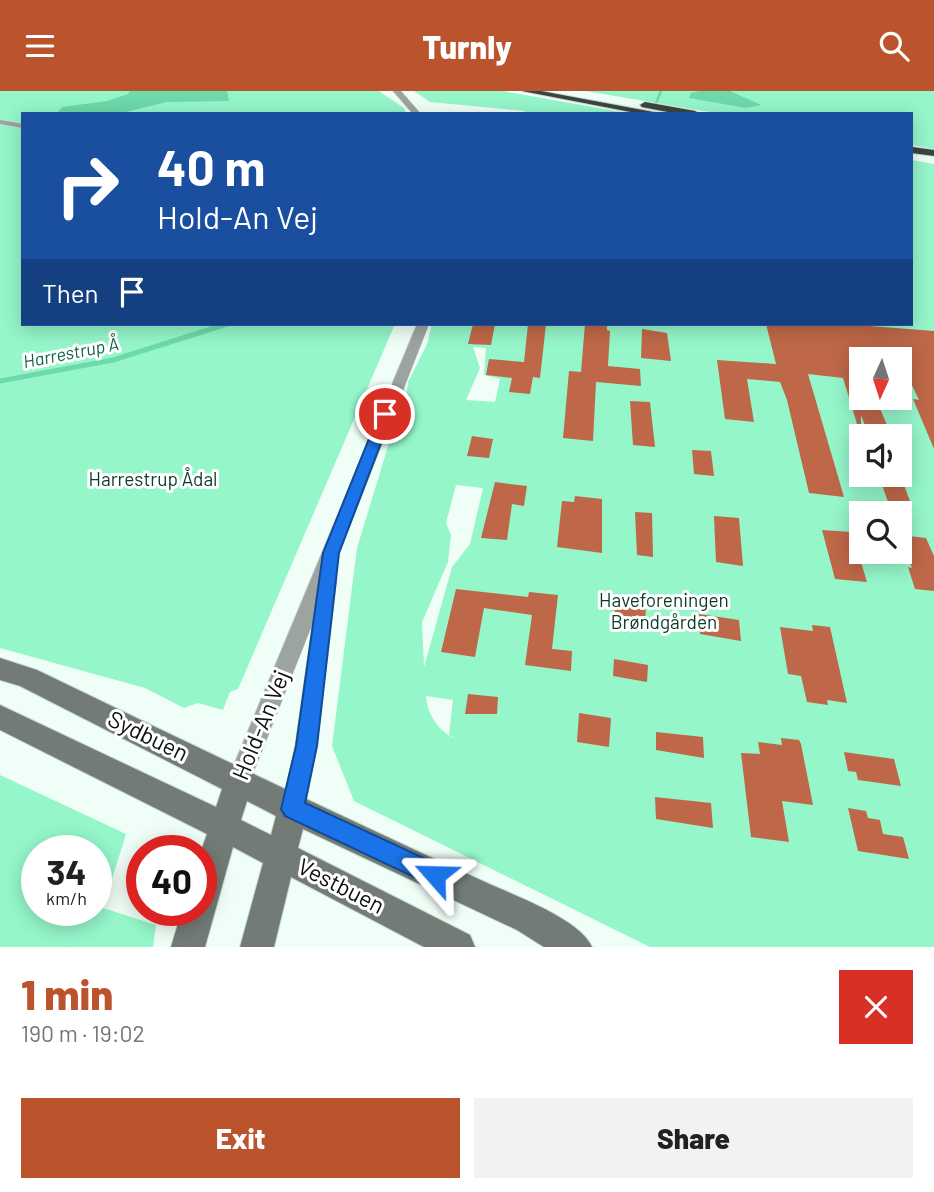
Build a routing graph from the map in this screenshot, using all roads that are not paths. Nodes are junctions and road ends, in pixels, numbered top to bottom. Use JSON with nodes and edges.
{"nodes":[{"id":1,"x":397,"y":91,"type":"edge"},
{"id":2,"x":526,"y":91,"type":"edge"},
{"id":3,"x":563,"y":91,"type":"edge"},
{"id":4,"x":415,"y":112,"type":"edge"},
{"id":5,"x":647,"y":112,"type":"edge"},
{"id":6,"x":684,"y":112,"type":"edge"},
{"id":7,"x":0,"y":122,"type":"edge"},
{"id":8,"x":21,"y":126,"type":"edge"},
{"id":9,"x":913,"y":150,"type":"edge"},
{"id":10,"x":934,"y":153,"type":"edge"},
{"id":11,"x":913,"y":156,"type":"edge"},
{"id":12,"x":934,"y":159,"type":"edge"},
{"id":13,"x":422,"y":326,"type":"edge"},
{"id":14,"x":331,"y":553,"type":"junction"},
{"id":15,"x":0,"y":669,"type":"edge"},
{"id":16,"x":0,"y":717,"type":"edge"},
{"id":17,"x":239,"y":781,"type":"junction"},
{"id":18,"x":293,"y":809,"type":"junction"},
{"id":19,"x":223,"y":826,"type":"junction"},
{"id":20,"x":217,"y":846,"type":"edge"},
{"id":21,"x":280,"y":855,"type":"junction"},
{"id":22,"x":194,"y":926,"type":"edge"},
{"id":23,"x":188,"y":947,"type":"edge"},
{"id":24,"x":257,"y":947,"type":"edge"},
{"id":25,"x":458,"y":947,"type":"edge"},
{"id":26,"x":575,"y":947,"type":"edge"}],
"edges":[{"from":1,"to":4,"type":"street"},
{"from":2,"to":5,"type":"highway"},
{"from":3,"to":6,"type":"highway"},
{"from":7,"to":8,"type":"street"},
{"from":9,"to":10,"type":"highway"},
{"from":11,"to":12,"type":"highway"},
{"from":13,"to":14,"type":"street","name":"Hold-An Vej"},
{"from":14,"to":17,"type":"street","name":"Hold-An Vej"},
{"from":14,"to":18,"type":"street","name":"Hold-An Vej"},
{"from":15,"to":17,"type":"street","name":"Sydbuen"},
{"from":16,"to":19,"type":"street"},
{"from":17,"to":18,"type":"street","name":"Sydbuen"},
{"from":17,"to":19,"type":"street","name":"Hold-An Vej"},
{"from":18,"to":21,"type":"street","name":"Hold-An Vej"},
{"from":18,"to":26,"type":"street"},
{"from":19,"to":20,"type":"street","name":"Hold-An Vej"},
{"from":19,"to":21,"type":"street","name":"Vestbuen"},
{"from":21,"to":24,"type":"street","name":"Hold-An Vej"},
{"from":21,"to":25,"type":"street","name":"Vestbuen"},
{"from":22,"to":23,"type":"street"}]}
